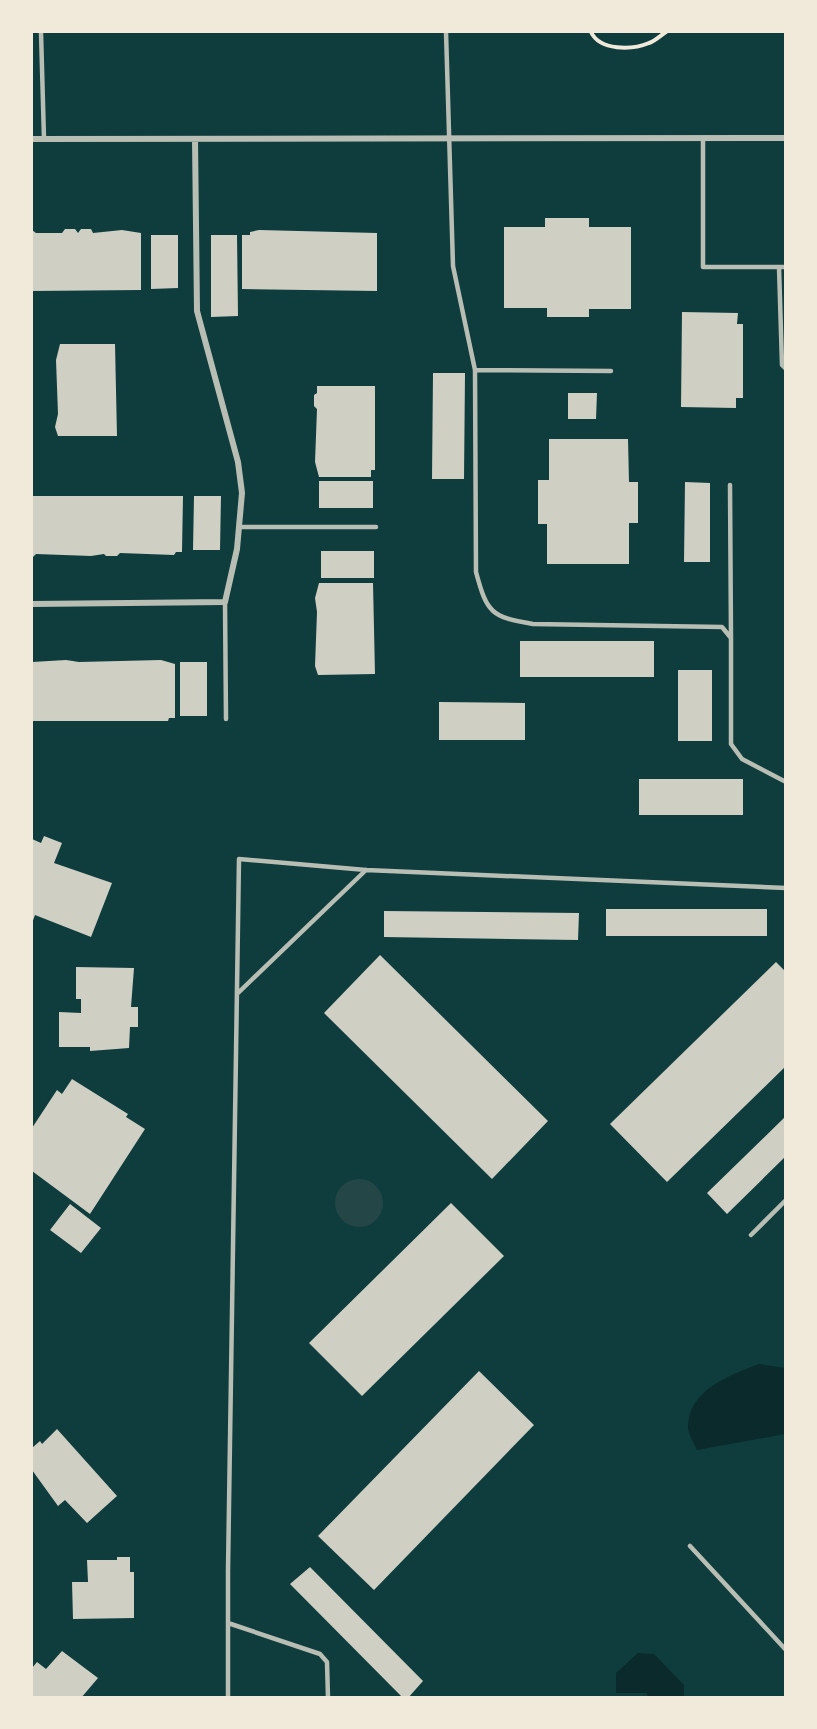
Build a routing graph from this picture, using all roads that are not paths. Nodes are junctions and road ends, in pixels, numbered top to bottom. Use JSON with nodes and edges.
{"nodes":[{"id":1,"x":41,"y":32,"type":"edge"},
{"id":2,"x":446,"y":32,"type":"edge"},
{"id":3,"x":448,"y":138,"type":"junction"},
{"id":4,"x":702,"y":138,"type":"junction"},
{"id":5,"x":786,"y":138,"type":"edge"},
{"id":6,"x":32,"y":139,"type":"edge"},
{"id":7,"x":44,"y":139,"type":"junction"},
{"id":8,"x":195,"y":139,"type":"junction"},
{"id":9,"x":779,"y":267,"type":"junction"},
{"id":10,"x":786,"y":267,"type":"edge"},
{"id":11,"x":786,"y":369,"type":"edge"},
{"id":12,"x":475,"y":370,"type":"junction"},
{"id":13,"x":611,"y":371,"type":"dead end"},
{"id":14,"x":730,"y":485,"type":"dead end"},
{"id":15,"x":241,"y":527,"type":"junction"},
{"id":16,"x":376,"y":527,"type":"dead end"},
{"id":17,"x":225,"y":602,"type":"junction"},
{"id":18,"x":32,"y":604,"type":"edge"},
{"id":19,"x":731,"y":638,"type":"junction"},
{"id":20,"x":226,"y":719,"type":"dead end"},
{"id":21,"x":786,"y":782,"type":"edge"},
{"id":22,"x":366,"y":870,"type":"junction"},
{"id":23,"x":786,"y":888,"type":"edge"},
{"id":24,"x":237,"y":994,"type":"junction"},
{"id":25,"x":786,"y":1200,"type":"edge"},
{"id":26,"x":751,"y":1235,"type":"dead end"},
{"id":27,"x":690,"y":1546,"type":"dead end"},
{"id":28,"x":228,"y":1623,"type":"junction"},
{"id":29,"x":786,"y":1650,"type":"edge"},
{"id":30,"x":228,"y":1698,"type":"edge"},
{"id":31,"x":328,"y":1698,"type":"edge"}],
"edges":[{"from":1,"to":7,"type":"lane"},
{"from":2,"to":3,"type":"lane"},
{"from":3,"to":4,"type":"street"},
{"from":3,"to":8,"type":"street"},
{"from":3,"to":12,"type":"lane"},
{"from":4,"to":5,"type":"street"},
{"from":4,"to":9,"type":"lane"},
{"from":6,"to":7,"type":"street"},
{"from":7,"to":8,"type":"street"},
{"from":8,"to":15,"type":"street"},
{"from":9,"to":10,"type":"lane"},
{"from":9,"to":11,"type":"lane"},
{"from":12,"to":13,"type":"lane"},
{"from":12,"to":19,"type":"lane"},
{"from":14,"to":19,"type":"lane"},
{"from":15,"to":16,"type":"lane"},
{"from":15,"to":17,"type":"street"},
{"from":17,"to":18,"type":"street"},
{"from":17,"to":20,"type":"lane"},
{"from":19,"to":21,"type":"lane"},
{"from":22,"to":23,"type":"lane"},
{"from":22,"to":24,"type":"lane"},
{"from":22,"to":24,"type":"lane"},
{"from":24,"to":28,"type":"lane"},
{"from":25,"to":26,"type":"lane"},
{"from":27,"to":29,"type":"lane"},
{"from":28,"to":30,"type":"lane"},
{"from":28,"to":31,"type":"lane"}]}
